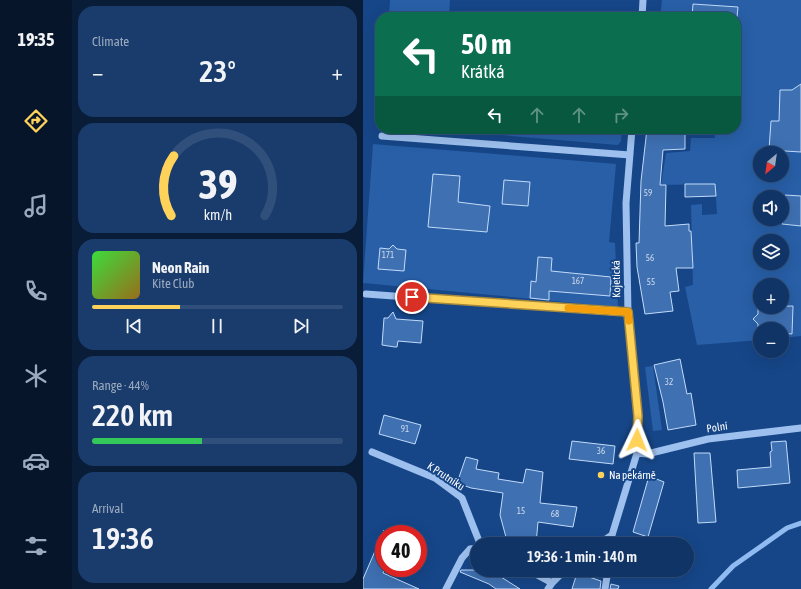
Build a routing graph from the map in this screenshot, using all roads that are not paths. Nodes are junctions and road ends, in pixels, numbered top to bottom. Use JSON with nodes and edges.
{"nodes":[{"id":1,"x":643,"y":0,"type":"edge"},
{"id":2,"x":642,"y":12,"type":"edge"},
{"id":3,"x":632,"y":134,"type":"edge"},
{"id":4,"x":382,"y":136,"type":"dead end"},
{"id":5,"x":630,"y":155,"type":"junction"},
{"id":6,"x":365,"y":294,"type":"dead end"},
{"id":7,"x":628,"y":312,"type":"junction"},
{"id":8,"x":801,"y":428,"type":"edge"},
{"id":9,"x":372,"y":452,"type":"dead end"},
{"id":10,"x":637,"y":453,"type":"junction"},
{"id":11,"x":612,"y":536,"type":"edge"},
{"id":12,"x":478,"y":537,"type":"edge"},
{"id":13,"x":470,"y":549,"type":"edge"},
{"id":14,"x":538,"y":577,"type":"edge"},
{"id":15,"x":558,"y":577,"type":"edge"},
{"id":16,"x":607,"y":577,"type":"edge"},
{"id":17,"x":550,"y":586,"type":"edge"},
{"id":18,"x":446,"y":589,"type":"edge"},
{"id":19,"x":605,"y":589,"type":"edge"}],
"edges":[{"from":1,"to":2,"type":"street"},
{"from":3,"to":5,"type":"street","name":"Kojetická"},
{"from":4,"to":5,"type":"street"},
{"from":5,"to":7,"type":"street","name":"Kojetická"},
{"from":6,"to":7,"type":"street"},
{"from":7,"to":10,"type":"street","name":"Kojetická"},
{"from":8,"to":10,"type":"street","name":"Polní"},
{"from":9,"to":12,"type":"street","name":"K Prutníku"},
{"from":10,"to":11,"type":"street","name":"Kojetická"},
{"from":13,"to":18,"type":"street"},
{"from":14,"to":17,"type":"street"},
{"from":15,"to":17,"type":"street"},
{"from":16,"to":19,"type":"street"}]}
